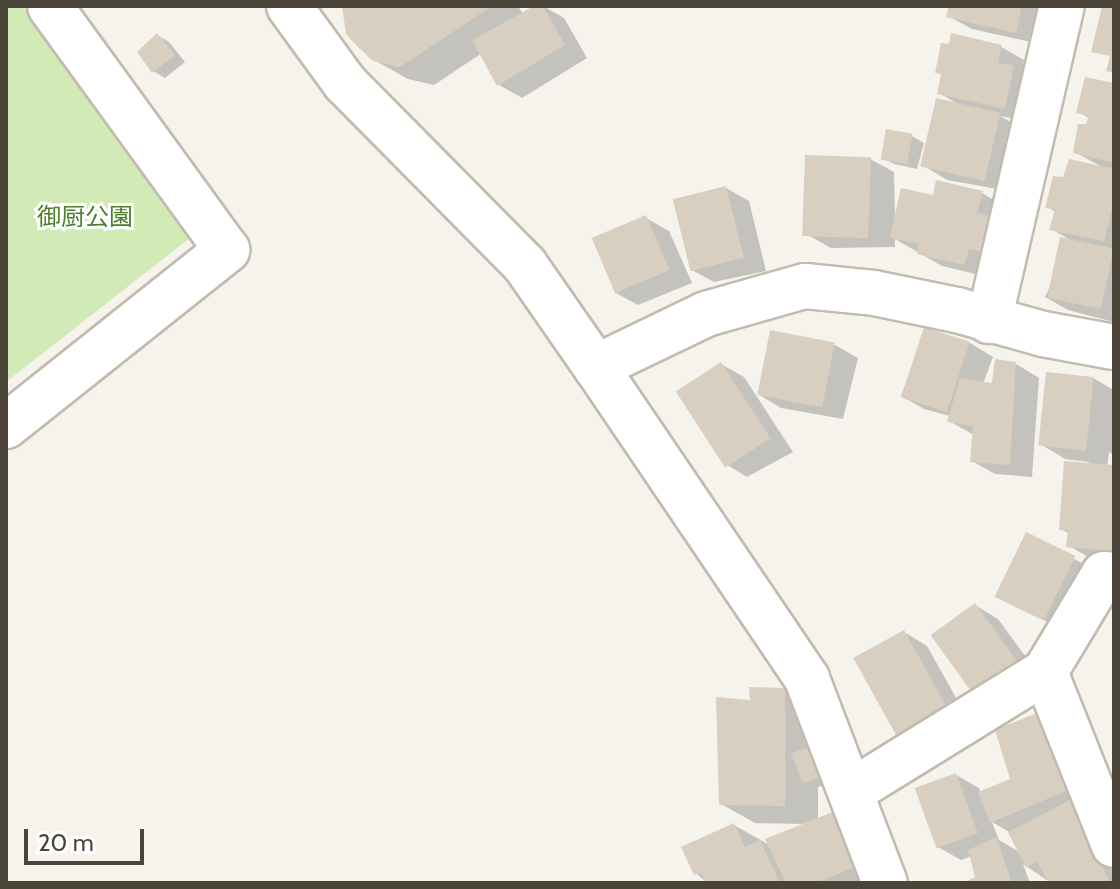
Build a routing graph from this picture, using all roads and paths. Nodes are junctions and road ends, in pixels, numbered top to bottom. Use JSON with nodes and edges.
{"nodes":[{"id":1,"x":50,"y":6,"type":"edge"},
{"id":2,"x":289,"y":6,"type":"edge"},
{"id":3,"x":1062,"y":6,"type":"edge"},
{"id":4,"x":989,"y":321,"type":"junction"},
{"id":5,"x":1114,"y":347,"type":"edge"},
{"id":6,"x":596,"y":367,"type":"junction"},
{"id":7,"x":6,"y":426,"type":"edge"},
{"id":8,"x":1114,"y":575,"type":"edge"},
{"id":9,"x":1045,"y":672,"type":"junction"},
{"id":10,"x":852,"y":791,"type":"junction"},
{"id":11,"x":1109,"y":818,"type":"edge"},
{"id":12,"x":885,"y":883,"type":"edge"}],
"edges":[{"from":1,"to":7,"type":"street"},
{"from":2,"to":6,"type":"street"},
{"from":3,"to":4,"type":"street"},
{"from":4,"to":5,"type":"street"},
{"from":4,"to":6,"type":"street"},
{"from":6,"to":10,"type":"street"},
{"from":8,"to":9,"type":"street"},
{"from":9,"to":10,"type":"street"},
{"from":9,"to":11,"type":"street"},
{"from":10,"to":12,"type":"street"}]}
